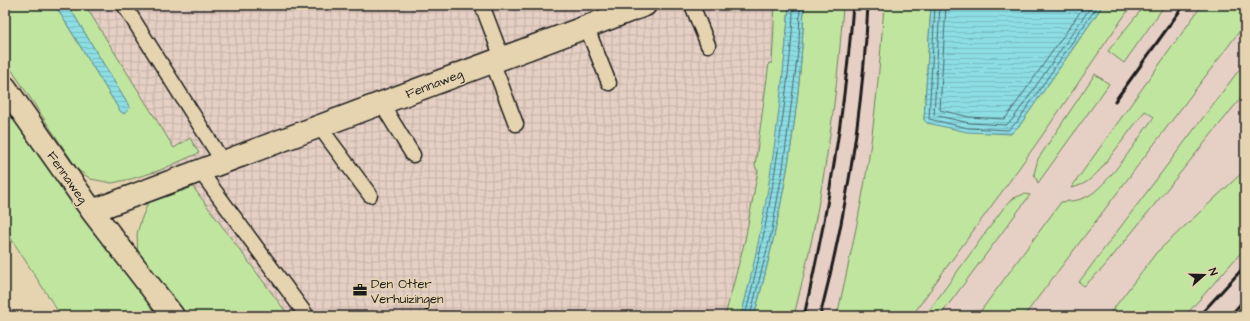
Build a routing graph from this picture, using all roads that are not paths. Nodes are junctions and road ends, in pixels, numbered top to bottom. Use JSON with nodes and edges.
{"nodes":[{"id":1,"x":124,"y":5,"type":"edge"},
{"id":2,"x":482,"y":5,"type":"edge"},
{"id":3,"x":645,"y":5,"type":"edge"},
{"id":4,"x":692,"y":5,"type":"edge"},
{"id":5,"x":586,"y":26,"type":"junction"},
{"id":6,"x":708,"y":45,"type":"dead end"},
{"id":7,"x":497,"y":60,"type":"junction"},
{"id":8,"x":609,"y":83,"type":"dead end"},
{"id":9,"x":5,"y":87,"type":"edge"},
{"id":10,"x":381,"y":103,"type":"junction"},
{"id":11,"x":516,"y":124,"type":"dead end"},
{"id":12,"x":319,"y":126,"type":"junction"},
{"id":13,"x":413,"y":155,"type":"dead end"},
{"id":14,"x":223,"y":162,"type":"junction"},
{"id":15,"x":200,"y":171,"type":"junction"},
{"id":16,"x":370,"y":195,"type":"dead end"},
{"id":17,"x":92,"y":211,"type":"junction"},
{"id":18,"x":173,"y":316,"type":"edge"},
{"id":19,"x":307,"y":316,"type":"edge"}],
"edges":[{"from":1,"to":14,"type":"lane"},
{"from":2,"to":7,"type":"lane"},
{"from":3,"to":5,"type":"street","name":"Fennaweg"},
{"from":4,"to":6,"type":"lane"},
{"from":5,"to":7,"type":"street","name":"Fennaweg"},
{"from":5,"to":8,"type":"lane"},
{"from":7,"to":10,"type":"street","name":"Fennaweg"},
{"from":7,"to":11,"type":"lane"},
{"from":9,"to":17,"type":"street","name":"Fennaweg"},
{"from":10,"to":12,"type":"street","name":"Fennaweg"},
{"from":10,"to":13,"type":"lane"},
{"from":12,"to":14,"type":"street","name":"Fennaweg"},
{"from":12,"to":16,"type":"lane"},
{"from":14,"to":15,"type":"street","name":"Fennaweg"},
{"from":15,"to":17,"type":"street","name":"Fennaweg"},
{"from":15,"to":19,"type":"lane"},
{"from":17,"to":18,"type":"street"}]}
